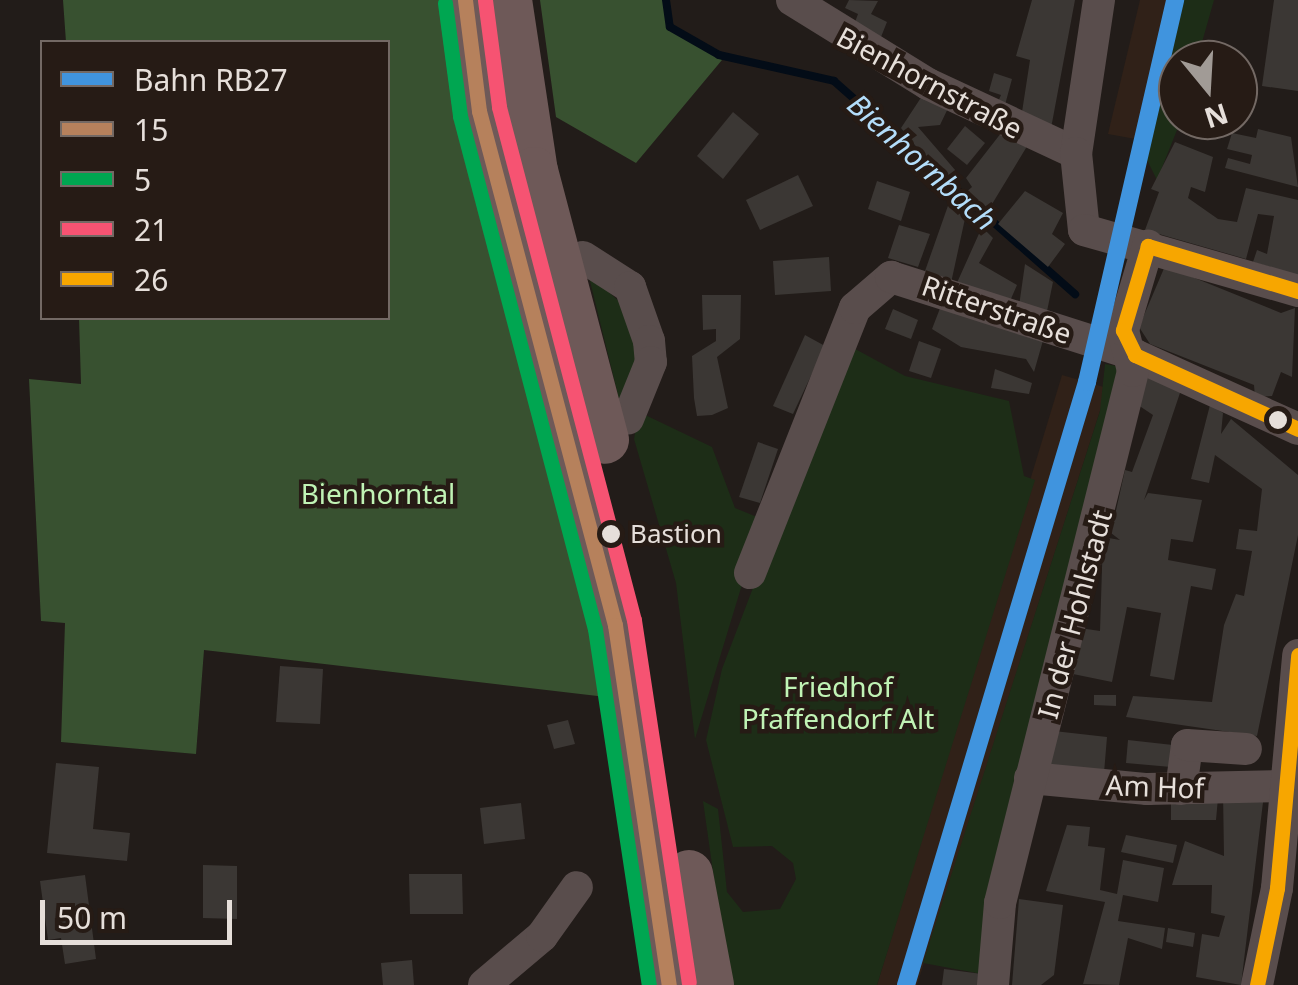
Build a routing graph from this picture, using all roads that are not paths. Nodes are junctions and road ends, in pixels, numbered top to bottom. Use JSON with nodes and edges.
{"nodes":[{"id":1,"x":465,"y":0,"type":"edge"},
{"id":2,"x":508,"y":0,"type":"edge"},
{"id":3,"x":792,"y":0,"type":"edge"},
{"id":4,"x":1100,"y":0,"type":"edge"},
{"id":5,"x":1076,"y":153,"type":"junction"},
{"id":6,"x":567,"y":246,"type":"junction"},
{"id":7,"x":1148,"y":246,"type":"junction"},
{"id":8,"x":1298,"y":291,"type":"edge"},
{"id":9,"x":1134,"y":354,"type":"junction"},
{"id":10,"x":1298,"y":429,"type":"edge"},
{"id":11,"x":619,"y":439,"type":"junction"},
{"id":12,"x":750,"y":573,"type":"dead end"},
{"id":13,"x":1298,"y":655,"type":"edge"},
{"id":14,"x":1292,"y":744,"type":"edge"},
{"id":15,"x":1246,"y":749,"type":"dead end"},
{"id":16,"x":1030,"y":778,"type":"junction"},
{"id":17,"x":1281,"y":786,"type":"junction"},
{"id":18,"x":1181,"y":789,"type":"junction"},
{"id":19,"x":689,"y":874,"type":"junction"},
{"id":20,"x":577,"y":886,"type":"dead end"},
{"id":21,"x":484,"y":985,"type":"edge"},
{"id":22,"x":669,"y":985,"type":"edge"},
{"id":23,"x":696,"y":985,"type":"edge"},
{"id":24,"x":710,"y":985,"type":"edge"},
{"id":25,"x":993,"y":985,"type":"edge"},
{"id":26,"x":1257,"y":985,"type":"edge"}],
"edges":[{"from":1,"to":22,"type":"highway"},
{"from":2,"to":6,"type":"highway"},
{"from":3,"to":5,"type":"street","name":"Bienhornstraße"},
{"from":4,"to":5,"type":"street"},
{"from":5,"to":7,"type":"street"},
{"from":6,"to":11,"type":"highway"},
{"from":6,"to":11,"type":"street"},
{"from":7,"to":8,"type":"street"},
{"from":7,"to":9,"type":"street","name":"In der Hohlstadt"},
{"from":9,"to":10,"type":"street","name":"Ritterstraße"},
{"from":9,"to":12,"type":"street","name":"Ritterstraße"},
{"from":9,"to":16,"type":"street","name":"In der Hohlstadt"},
{"from":11,"to":19,"type":"highway"},
{"from":13,"to":14,"type":"street"},
{"from":14,"to":17,"type":"street"},
{"from":15,"to":18,"type":"street"},
{"from":16,"to":18,"type":"street","name":"Am Hof"},
{"from":16,"to":25,"type":"street","name":"In der Hohlstadt"},
{"from":17,"to":18,"type":"street","name":"Am Hof"},
{"from":17,"to":26,"type":"street"},
{"from":19,"to":23,"type":"highway"},
{"from":19,"to":24,"type":"highway"},
{"from":20,"to":21,"type":"street"}]}
